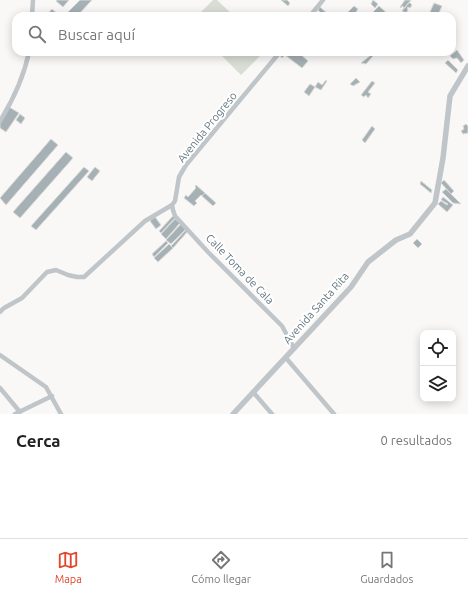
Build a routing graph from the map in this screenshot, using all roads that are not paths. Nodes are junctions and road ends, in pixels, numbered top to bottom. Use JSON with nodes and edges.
{"nodes":[{"id":1,"x":33,"y":0,"type":"edge"},
{"id":2,"x":323,"y":0,"type":"edge"},
{"id":3,"x":32,"y":12,"type":"edge"},
{"id":4,"x":313,"y":12,"type":"edge"},
{"id":5,"x":28,"y":56,"type":"edge"},
{"id":6,"x":277,"y":56,"type":"edge"},
{"id":7,"x":468,"y":66,"type":"edge"},
{"id":8,"x":0,"y":121,"type":"edge"},
{"id":9,"x":172,"y":205,"type":"junction"},
{"id":10,"x":0,"y":312,"type":"edge"},
{"id":11,"x":294,"y":348,"type":"junction"},
{"id":12,"x":0,"y":355,"type":"edge"},
{"id":13,"x":286,"y":358,"type":"junction"},
{"id":14,"x":0,"y":388,"type":"edge"},
{"id":15,"x":253,"y":392,"type":"junction"},
{"id":16,"x":52,"y":396,"type":"junction"},
{"id":17,"x":17,"y":413,"type":"edge"},
{"id":18,"x":237,"y":413,"type":"edge"},
{"id":19,"x":61,"y":414,"type":"edge"},
{"id":20,"x":272,"y":414,"type":"edge"},
{"id":21,"x":334,"y":414,"type":"edge"}],
"edges":[{"from":1,"to":3,"type":"street"},
{"from":2,"to":4,"type":"street"},
{"from":5,"to":8,"type":"street"},
{"from":6,"to":9,"type":"street","name":"Avenida Progreso"},
{"from":7,"to":11,"type":"street","name":"Avenida Santa Rita"},
{"from":9,"to":10,"type":"street"},
{"from":9,"to":11,"type":"street","name":"Calle Toma de Cala"},
{"from":11,"to":13,"type":"street","name":"Avenida Santa Rita"},
{"from":12,"to":16,"type":"street"},
{"from":13,"to":15,"type":"street","name":"Avenida Santa Rita"},
{"from":13,"to":21,"type":"street"},
{"from":14,"to":17,"type":"street"},
{"from":15,"to":18,"type":"street","name":"Avenida Santa Rita"},
{"from":15,"to":20,"type":"street"},
{"from":16,"to":17,"type":"street"},
{"from":16,"to":19,"type":"street"}]}
